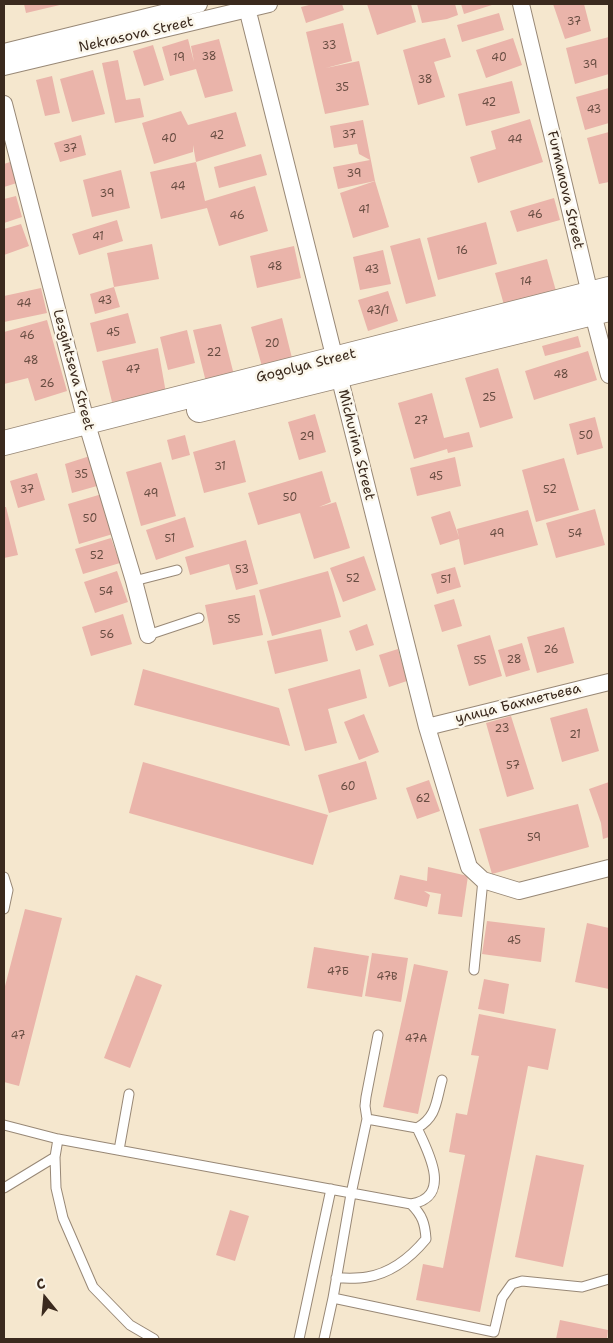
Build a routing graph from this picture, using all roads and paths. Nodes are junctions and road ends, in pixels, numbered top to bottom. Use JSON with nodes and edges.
{"nodes":[{"id":1,"x":199,"y":4,"type":"edge"},
{"id":2,"x":269,"y":4,"type":"edge"},
{"id":3,"x":521,"y":4,"type":"edge"},
{"id":4,"x":246,"y":6,"type":"edge"},
{"id":5,"x":4,"y":52,"type":"edge"},
{"id":6,"x":4,"y":67,"type":"edge"},
{"id":7,"x":4,"y":104,"type":"edge"},
{"id":8,"x":600,"y":302,"type":"edge"},
{"id":9,"x":337,"y":367,"type":"junction"},
{"id":10,"x":609,"y":375,"type":"edge"},
{"id":11,"x":88,"y":429,"type":"junction"},
{"id":12,"x":4,"y":443,"type":"edge"},
{"id":13,"x":4,"y":459,"type":"edge"},
{"id":14,"x":177,"y":570,"type":"dead end"},
{"id":15,"x":134,"y":582,"type":"junction"},
{"id":16,"x":199,"y":618,"type":"dead end"},
{"id":17,"x":148,"y":635,"type":"joint"},
{"id":18,"x":609,"y":682,"type":"edge"},
{"id":19,"x":427,"y":727,"type":"junction"},
{"id":20,"x":609,"y":868,"type":"edge"},
{"id":21,"x":4,"y":877,"type":"edge"},
{"id":22,"x":483,"y":880,"type":"junction"},
{"id":23,"x":4,"y":909,"type":"edge"},
{"id":24,"x":474,"y":970,"type":"dead end"},
{"id":25,"x":378,"y":1035,"type":"dead end"},
{"id":26,"x":442,"y":1080,"type":"dead end"},
{"id":27,"x":129,"y":1094,"type":"dead end"},
{"id":28,"x":368,"y":1119,"type":"junction"},
{"id":29,"x":4,"y":1125,"type":"edge"},
{"id":30,"x":417,"y":1128,"type":"junction"},
{"id":31,"x":58,"y":1139,"type":"junction"},
{"id":32,"x":118,"y":1150,"type":"junction"},
{"id":33,"x":55,"y":1157,"type":"junction"},
{"id":34,"x":4,"y":1188,"type":"edge"},
{"id":35,"x":331,"y":1189,"type":"junction"},
{"id":36,"x":351,"y":1194,"type":"junction"},
{"id":37,"x":411,"y":1204,"type":"junction"},
{"id":38,"x":336,"y":1278,"type":"junction"},
{"id":39,"x":609,"y":1279,"type":"edge"},
{"id":40,"x":333,"y":1298,"type":"junction"},
{"id":41,"x":493,"y":1336,"type":"edge"},
{"id":42,"x":154,"y":1339,"type":"edge"},
{"id":43,"x":299,"y":1339,"type":"edge"},
{"id":44,"x":324,"y":1339,"type":"edge"}],
"edges":[{"from":1,"to":5,"type":"street","name":"Nekrasova Street"},
{"from":2,"to":4,"type":"street","name":"Nekrasova Street"},
{"from":3,"to":8,"type":"street","name":"Furmanova Street"},
{"from":4,"to":6,"type":"street","name":"Nekrasova Street"},
{"from":4,"to":9,"type":"street","name":"Michurina Street"},
{"from":7,"to":11,"type":"street","name":"Lesgintseva Street"},
{"from":8,"to":9,"type":"street","name":"Gogolya Street"},
{"from":8,"to":10,"type":"street","name":"Furmanova Street"},
{"from":9,"to":11,"type":"street","name":"Gogolya Street"},
{"from":9,"to":19,"type":"street","name":"Michurina Street"},
{"from":11,"to":12,"type":"street","name":"Gogolya Street"},
{"from":11,"to":13,"type":"street","name":"Gogolya Street"},
{"from":11,"to":15,"type":"street","name":"Lesgintseva Street"},
{"from":14,"to":15,"type":"lane"},
{"from":15,"to":17,"type":"street","name":"Lesgintseva Street"},
{"from":16,"to":17,"type":"lane"},
{"from":18,"to":19,"type":"street","name":"улица Бахметьева"},
{"from":19,"to":22,"type":"street","name":"Michurina Street"},
{"from":20,"to":22,"type":"street"},
{"from":21,"to":23,"type":"lane"},
{"from":22,"to":24,"type":"lane"},
{"from":25,"to":28,"type":"lane"},
{"from":26,"to":30,"type":"lane"},
{"from":27,"to":32,"type":"lane"},
{"from":28,"to":30,"type":"lane"},
{"from":28,"to":36,"type":"lane"},
{"from":29,"to":31,"type":"lane"},
{"from":30,"to":37,"type":"lane"},
{"from":31,"to":32,"type":"lane"},
{"from":31,"to":33,"type":"lane"},
{"from":32,"to":35,"type":"lane"},
{"from":33,"to":34,"type":"lane"},
{"from":33,"to":42,"type":"lane"},
{"from":35,"to":36,"type":"lane"},
{"from":35,"to":43,"type":"lane"},
{"from":36,"to":37,"type":"lane"},
{"from":36,"to":38,"type":"lane"},
{"from":37,"to":38,"type":"lane"},
{"from":38,"to":40,"type":"lane"},
{"from":39,"to":41,"type":"lane"},
{"from":40,"to":41,"type":"lane"},
{"from":40,"to":44,"type":"lane"}]}
